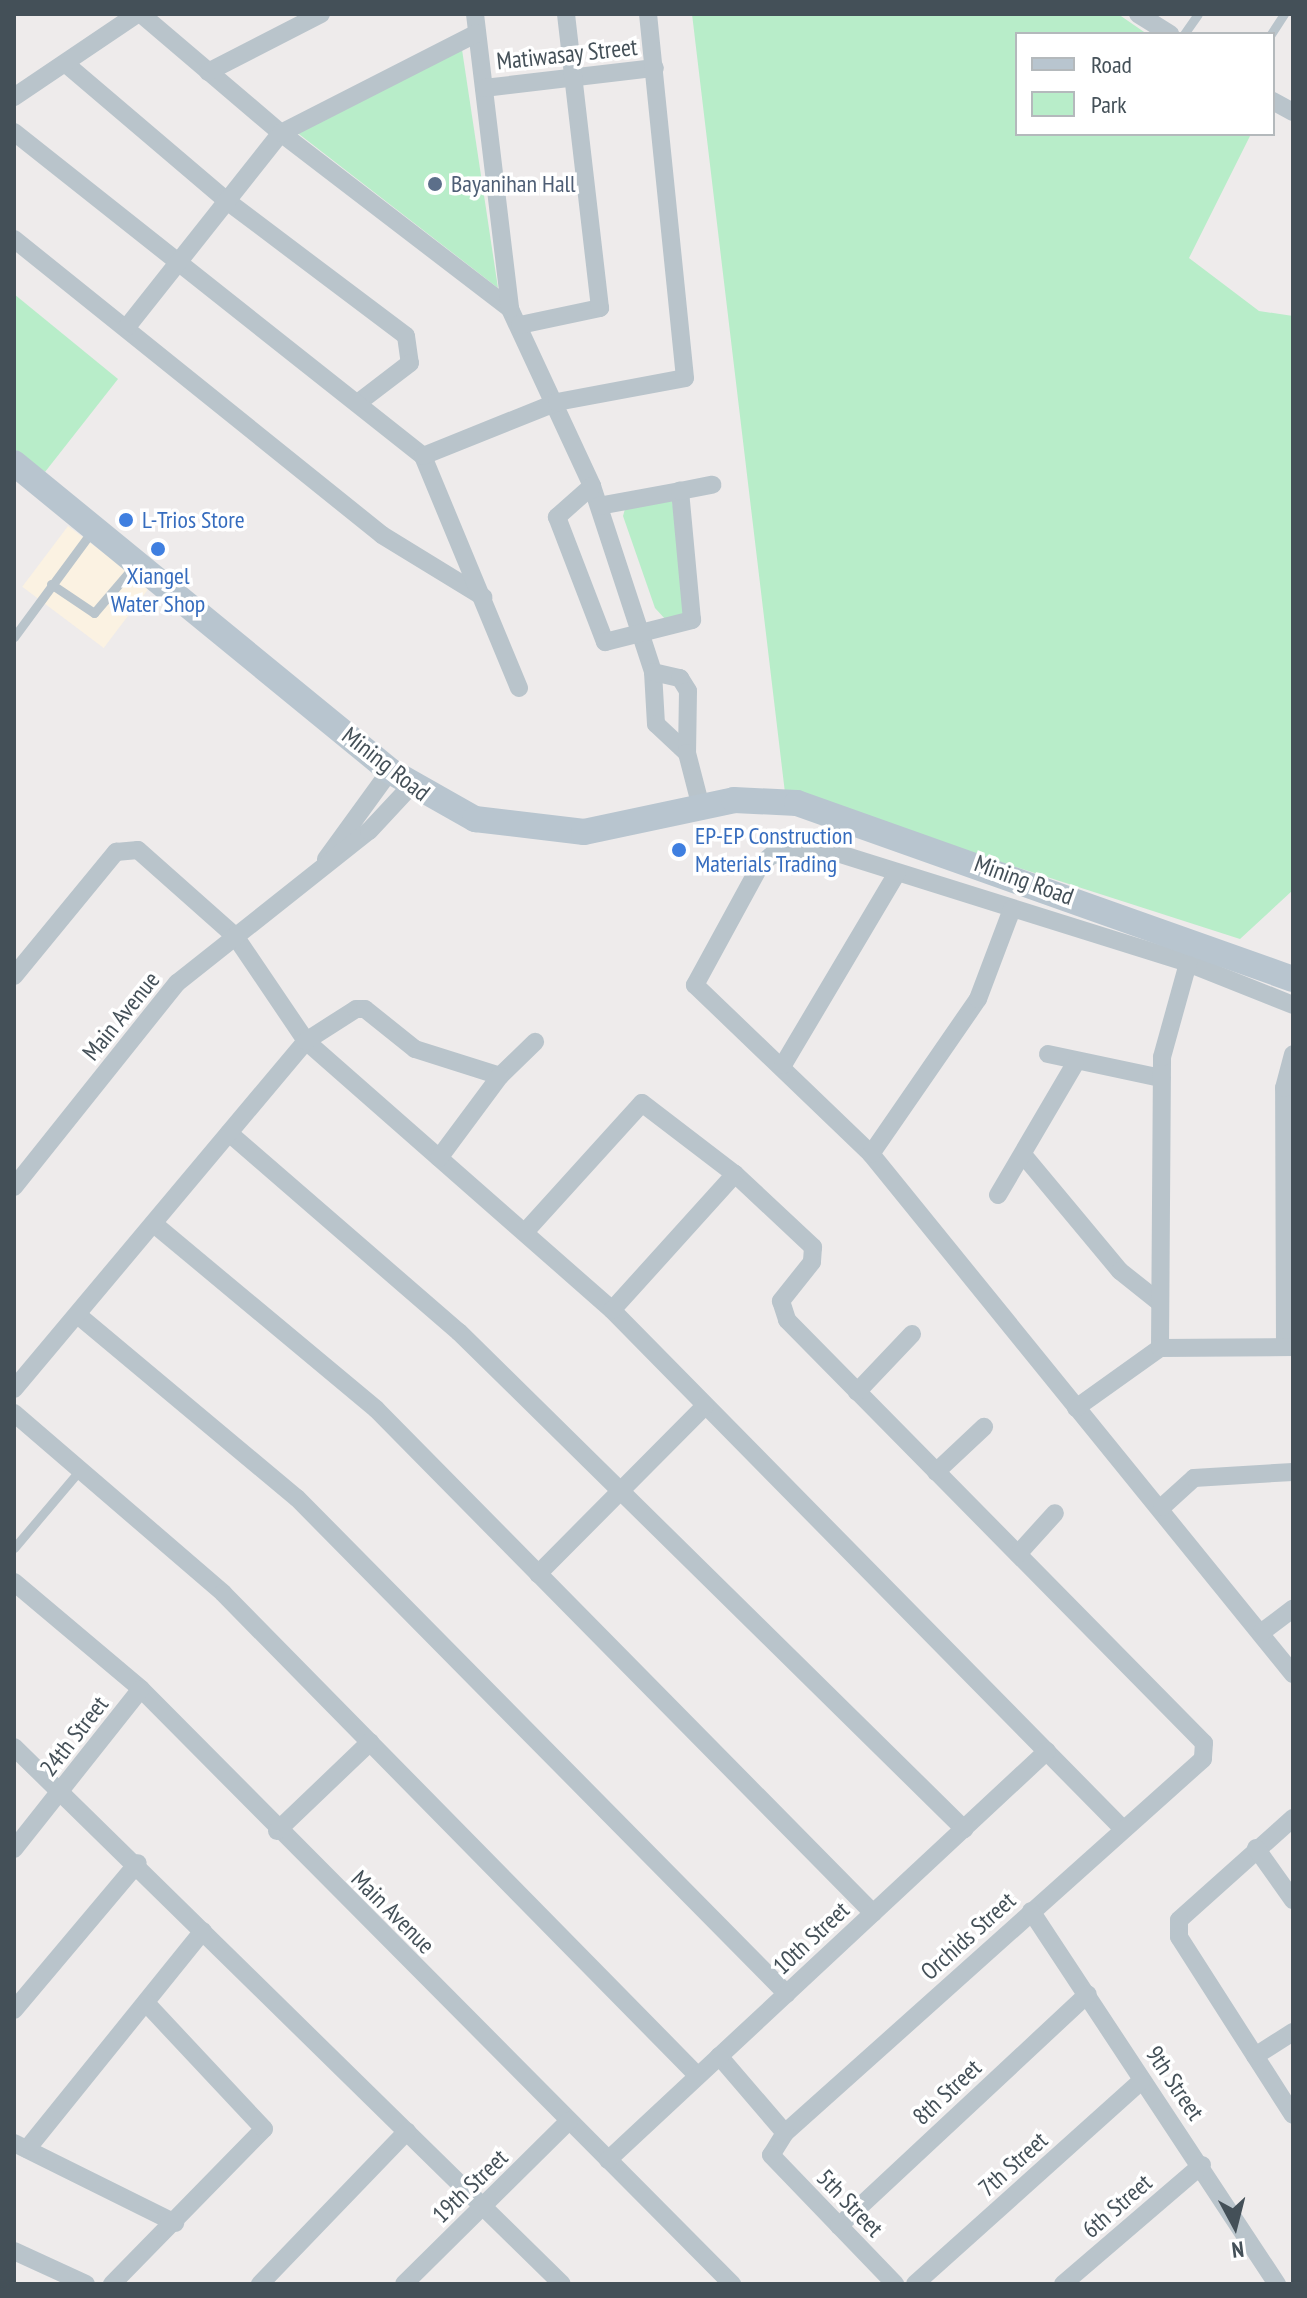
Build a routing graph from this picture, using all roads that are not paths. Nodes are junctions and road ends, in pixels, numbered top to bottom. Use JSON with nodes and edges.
{"nodes":[{"id":1,"x":139,"y":14,"type":"edge"},
{"id":2,"x":321,"y":14,"type":"edge"},
{"id":3,"x":566,"y":14,"type":"edge"},
{"id":4,"x":648,"y":14,"type":"edge"},
{"id":5,"x":1138,"y":14,"type":"edge"},
{"id":6,"x":1198,"y":14,"type":"edge"},
{"id":7,"x":1284,"y":14,"type":"edge"},
{"id":8,"x":476,"y":23,"type":"edge"},
{"id":9,"x":1167,"y":32,"type":"edge"},
{"id":10,"x":1185,"y":32,"type":"edge"},
{"id":11,"x":1272,"y":32,"type":"edge"},
{"id":12,"x":66,"y":64,"type":"junction"},
{"id":13,"x":655,"y":68,"type":"junction"},
{"id":14,"x":208,"y":72,"type":"junction"},
{"id":15,"x":575,"y":77,"type":"junction"},
{"id":16,"x":484,"y":88,"type":"junction"},
{"id":17,"x":14,"y":97,"type":"edge"},
{"id":18,"x":1275,"y":102,"type":"edge"},
{"id":19,"x":1293,"y":112,"type":"edge"},
{"id":20,"x":14,"y":132,"type":"edge"},
{"id":21,"x":281,"y":133,"type":"junction"},
{"id":22,"x":227,"y":201,"type":"junction"},
{"id":23,"x":14,"y":239,"type":"edge"},
{"id":24,"x":177,"y":263,"type":"junction"},
{"id":25,"x":510,"y":309,"type":"junction"},
{"id":26,"x":520,"y":325,"type":"junction"},
{"id":27,"x":127,"y":327,"type":"junction"},
{"id":28,"x":359,"y":402,"type":"junction"},
{"id":29,"x":557,"y":402,"type":"junction"},
{"id":30,"x":423,"y":456,"type":"junction"},
{"id":31,"x":14,"y":463,"type":"edge"},
{"id":32,"x":712,"y":485,"type":"dead end"},
{"id":33,"x":592,"y":486,"type":"junction"},
{"id":34,"x":680,"y":491,"type":"junction"},
{"id":35,"x":599,"y":506,"type":"junction"},
{"id":36,"x":95,"y":527,"type":"junction"},
{"id":37,"x":140,"y":560,"type":"junction"},
{"id":38,"x":51,"y":584,"type":"junction"},
{"id":39,"x":483,"y":597,"type":"junction"},
{"id":40,"x":642,"y":636,"type":"junction"},
{"id":41,"x":14,"y":637,"type":"edge"},
{"id":42,"x":653,"y":672,"type":"junction"},
{"id":43,"x":519,"y":688,"type":"dead end"},
{"id":44,"x":687,"y":753,"type":"junction"},
{"id":45,"x":400,"y":778,"type":"junction"},
{"id":46,"x":701,"y":807,"type":"junction"},
{"id":47,"x":323,"y":865,"type":"junction"},
{"id":48,"x":897,"y":873,"type":"junction"},
{"id":49,"x":1012,"y":909,"type":"junction"},
{"id":50,"x":235,"y":936,"type":"junction"},
{"id":51,"x":1188,"y":963,"type":"junction"},
{"id":52,"x":14,"y":976,"type":"edge"},
{"id":53,"x":1293,"y":979,"type":"edge"},
{"id":54,"x":1293,"y":1005,"type":"edge"},
{"id":55,"x":306,"y":1041,"type":"junction"},
{"id":56,"x":535,"y":1042,"type":"dead end"},
{"id":57,"x":1048,"y":1054,"type":"dead end"},
{"id":58,"x":1293,"y":1054,"type":"edge"},
{"id":59,"x":1075,"y":1064,"type":"junction"},
{"id":60,"x":783,"y":1065,"type":"junction"},
{"id":61,"x":500,"y":1076,"type":"junction"},
{"id":62,"x":1161,"y":1078,"type":"junction"},
{"id":63,"x":229,"y":1133,"type":"junction"},
{"id":64,"x":871,"y":1154,"type":"junction"},
{"id":65,"x":1025,"y":1157,"type":"junction"},
{"id":66,"x":439,"y":1158,"type":"junction"},
{"id":67,"x":735,"y":1174,"type":"junction"},
{"id":68,"x":14,"y":1187,"type":"edge"},
{"id":69,"x":998,"y":1195,"type":"dead end"},
{"id":70,"x":154,"y":1224,"type":"junction"},
{"id":71,"x":525,"y":1232,"type":"junction"},
{"id":72,"x":1159,"y":1302,"type":"junction"},
{"id":73,"x":612,"y":1310,"type":"junction"},
{"id":74,"x":79,"y":1316,"type":"junction"},
{"id":75,"x":912,"y":1334,"type":"dead end"},
{"id":76,"x":1289,"y":1347,"type":"edge"},
{"id":77,"x":1160,"y":1348,"type":"junction"},
{"id":78,"x":14,"y":1389,"type":"edge"},
{"id":79,"x":857,"y":1392,"type":"junction"},
{"id":80,"x":705,"y":1406,"type":"junction"},
{"id":81,"x":1076,"y":1408,"type":"junction"},
{"id":82,"x":14,"y":1413,"type":"edge"},
{"id":83,"x":984,"y":1427,"type":"dead end"},
{"id":84,"x":79,"y":1471,"type":"junction"},
{"id":85,"x":936,"y":1472,"type":"junction"},
{"id":86,"x":1293,"y":1472,"type":"edge"},
{"id":87,"x":617,"y":1492,"type":"junction"},
{"id":88,"x":1162,"y":1507,"type":"junction"},
{"id":89,"x":1055,"y":1513,"type":"dead end"},
{"id":90,"x":14,"y":1548,"type":"edge"},
{"id":91,"x":1018,"y":1554,"type":"junction"},
{"id":92,"x":538,"y":1574,"type":"junction"},
{"id":93,"x":14,"y":1582,"type":"edge"},
{"id":94,"x":1293,"y":1609,"type":"edge"},
{"id":95,"x":1262,"y":1632,"type":"junction"},
{"id":96,"x":1293,"y":1674,"type":"edge"},
{"id":97,"x":141,"y":1689,"type":"junction"},
{"id":98,"x":370,"y":1742,"type":"junction"},
{"id":99,"x":14,"y":1747,"type":"edge"},
{"id":100,"x":1047,"y":1751,"type":"junction"},
{"id":101,"x":64,"y":1789,"type":"junction"},
{"id":102,"x":1293,"y":1818,"type":"edge"},
{"id":103,"x":964,"y":1829,"type":"junction"},
{"id":104,"x":1123,"y":1829,"type":"junction"},
{"id":105,"x":277,"y":1831,"type":"junction"},
{"id":106,"x":1256,"y":1848,"type":"junction"},
{"id":107,"x":14,"y":1849,"type":"edge"},
{"id":108,"x":138,"y":1863,"type":"junction"},
{"id":109,"x":1293,"y":1900,"type":"edge"},
{"id":110,"x":1031,"y":1911,"type":"junction"},
{"id":111,"x":873,"y":1913,"type":"junction"},
{"id":112,"x":203,"y":1931,"type":"junction"},
{"id":113,"x":787,"y":1994,"type":"junction"},
{"id":114,"x":1088,"y":1994,"type":"junction"},
{"id":115,"x":146,"y":2003,"type":"junction"},
{"id":116,"x":14,"y":2010,"type":"edge"},
{"id":117,"x":1293,"y":2032,"type":"edge"},
{"id":118,"x":719,"y":2056,"type":"junction"},
{"id":119,"x":1255,"y":2056,"type":"junction"},
{"id":120,"x":698,"y":2076,"type":"junction"},
{"id":121,"x":1142,"y":2080,"type":"junction"},
{"id":122,"x":1293,"y":2115,"type":"edge"},
{"id":123,"x":569,"y":2121,"type":"junction"},
{"id":124,"x":407,"y":2131,"type":"junction"},
{"id":125,"x":785,"y":2133,"type":"junction"},
{"id":126,"x":20,"y":2146,"type":"edge"},
{"id":127,"x":771,"y":2155,"type":"joint"},
{"id":128,"x":608,"y":2160,"type":"junction"},
{"id":129,"x":1202,"y":2165,"type":"junction"},
{"id":130,"x":484,"y":2206,"type":"junction"},
{"id":131,"x":175,"y":2223,"type":"junction"},
{"id":132,"x":839,"y":2226,"type":"junction"},
{"id":133,"x":14,"y":2251,"type":"edge"},
{"id":134,"x":411,"y":2282,"type":"edge"},
{"id":135,"x":86,"y":2284,"type":"edge"},
{"id":136,"x":112,"y":2284,"type":"edge"},
{"id":137,"x":260,"y":2284,"type":"edge"},
{"id":138,"x":562,"y":2284,"type":"edge"},
{"id":139,"x":732,"y":2284,"type":"edge"},
{"id":140,"x":895,"y":2284,"type":"edge"},
{"id":141,"x":915,"y":2284,"type":"edge"},
{"id":142,"x":1063,"y":2284,"type":"edge"},
{"id":143,"x":1277,"y":2284,"type":"edge"}],
"edges":[{"from":1,"to":12,"type":"street"},
{"from":1,"to":14,"type":"street"},
{"from":2,"to":14,"type":"street"},
{"from":3,"to":15,"type":"street"},
{"from":4,"to":13,"type":"street"},
{"from":5,"to":9,"type":"street"},
{"from":6,"to":10,"type":"lane"},
{"from":7,"to":11,"type":"lane"},
{"from":8,"to":16,"type":"street"},
{"from":8,"to":21,"type":"street"},
{"from":12,"to":17,"type":"street"},
{"from":12,"to":22,"type":"street"},
{"from":13,"to":15,"type":"street","name":"Matiwasay Street"},
{"from":13,"to":29,"type":"street"},
{"from":14,"to":21,"type":"street"},
{"from":15,"to":16,"type":"street","name":"Matiwasay Street"},
{"from":15,"to":26,"type":"street"},
{"from":16,"to":25,"type":"street"},
{"from":18,"to":19,"type":"street"},
{"from":20,"to":24,"type":"street"},
{"from":21,"to":22,"type":"street"},
{"from":21,"to":25,"type":"street"},
{"from":22,"to":24,"type":"street"},
{"from":22,"to":28,"type":"street"},
{"from":23,"to":27,"type":"street"},
{"from":24,"to":27,"type":"street"},
{"from":24,"to":28,"type":"street"},
{"from":25,"to":26,"type":"street"},
{"from":26,"to":29,"type":"street"},
{"from":27,"to":39,"type":"street"},
{"from":28,"to":30,"type":"street"},
{"from":29,"to":30,"type":"street"},
{"from":29,"to":33,"type":"street"},
{"from":30,"to":39,"type":"street"},
{"from":31,"to":36,"type":"street","name":"Mining Road"},
{"from":32,"to":34,"type":"street"},
{"from":33,"to":35,"type":"street"},
{"from":33,"to":40,"type":"street"},
{"from":34,"to":35,"type":"street"},
{"from":34,"to":40,"type":"street"},
{"from":35,"to":40,"type":"street"},
{"from":36,"to":37,"type":"street","name":"Mining Road"},
{"from":36,"to":38,"type":"lane"},
{"from":37,"to":38,"type":"lane"},
{"from":37,"to":45,"type":"street","name":"Mining Road"},
{"from":38,"to":41,"type":"lane"},
{"from":39,"to":43,"type":"street"},
{"from":40,"to":42,"type":"street"},
{"from":42,"to":44,"type":"street"},
{"from":42,"to":44,"type":"street"},
{"from":44,"to":46,"type":"street"},
{"from":45,"to":46,"type":"street","name":"Mining Road"},
{"from":45,"to":47,"type":"street","name":"Main Avenue"},
{"from":45,"to":47,"type":"street","name":"Main Avenue"},
{"from":46,"to":53,"type":"street","name":"Mining Road"},
{"from":47,"to":50,"type":"street","name":"Main Avenue"},
{"from":48,"to":49,"type":"street"},
{"from":48,"to":60,"type":"street"},
{"from":48,"to":60,"type":"street"},
{"from":49,"to":51,"type":"street"},
{"from":49,"to":64,"type":"street"},
{"from":50,"to":52,"type":"street"},
{"from":50,"to":55,"type":"street"},
{"from":50,"to":68,"type":"street","name":"Main Avenue"},
{"from":51,"to":54,"type":"street"},
{"from":51,"to":62,"type":"street"},
{"from":55,"to":61,"type":"street"},
{"from":55,"to":63,"type":"street"},
{"from":55,"to":66,"type":"street"},
{"from":56,"to":61,"type":"street"},
{"from":57,"to":59,"type":"street"},
{"from":58,"to":76,"type":"street"},
{"from":59,"to":62,"type":"street"},
{"from":59,"to":65,"type":"street"},
{"from":60,"to":64,"type":"street"},
{"from":61,"to":66,"type":"street"},
{"from":62,"to":72,"type":"street"},
{"from":63,"to":70,"type":"street"},
{"from":63,"to":87,"type":"street"},
{"from":64,"to":81,"type":"street"},
{"from":65,"to":69,"type":"street"},
{"from":65,"to":72,"type":"street"},
{"from":66,"to":71,"type":"street"},
{"from":67,"to":71,"type":"street"},
{"from":67,"to":73,"type":"street"},
{"from":67,"to":79,"type":"street"},
{"from":70,"to":74,"type":"street"},
{"from":70,"to":92,"type":"street"},
{"from":71,"to":73,"type":"street"},
{"from":72,"to":77,"type":"street"},
{"from":73,"to":80,"type":"street"},
{"from":74,"to":78,"type":"street"},
{"from":74,"to":113,"type":"street"},
{"from":75,"to":79,"type":"street"},
{"from":76,"to":77,"type":"street"},
{"from":77,"to":81,"type":"street"},
{"from":79,"to":85,"type":"street"},
{"from":80,"to":87,"type":"street"},
{"from":80,"to":100,"type":"street"},
{"from":81,"to":88,"type":"street"},
{"from":82,"to":84,"type":"street"},
{"from":83,"to":85,"type":"street"},
{"from":84,"to":90,"type":"lane"},
{"from":84,"to":98,"type":"street"},
{"from":85,"to":91,"type":"street"},
{"from":86,"to":88,"type":"street"},
{"from":87,"to":92,"type":"street"},
{"from":87,"to":103,"type":"street"},
{"from":88,"to":95,"type":"street"},
{"from":89,"to":91,"type":"street"},
{"from":91,"to":104,"type":"street","name":"Orchids Street"},
{"from":92,"to":111,"type":"street"},
{"from":93,"to":97,"type":"street","name":"Main Avenue"},
{"from":94,"to":95,"type":"street"},
{"from":95,"to":96,"type":"street"},
{"from":97,"to":101,"type":"street","name":"24th Street"},
{"from":97,"to":105,"type":"street","name":"Main Avenue"},
{"from":98,"to":105,"type":"street"},
{"from":98,"to":120,"type":"street"},
{"from":99,"to":101,"type":"street"},
{"from":100,"to":103,"type":"street","name":"10th Street"},
{"from":100,"to":104,"type":"street"},
{"from":101,"to":107,"type":"street","name":"24th Street"},
{"from":101,"to":108,"type":"street"},
{"from":102,"to":106,"type":"street"},
{"from":103,"to":111,"type":"street","name":"10th Street"},
{"from":104,"to":110,"type":"street","name":"Orchids Street"},
{"from":105,"to":123,"type":"street","name":"Main Avenue"},
{"from":106,"to":109,"type":"street"},
{"from":106,"to":119,"type":"street"},
{"from":108,"to":112,"type":"street"},
{"from":108,"to":116,"type":"street"},
{"from":110,"to":114,"type":"street","name":"9th Street"},
{"from":110,"to":125,"type":"street","name":"Orchids Street"},
{"from":111,"to":113,"type":"street","name":"10th Street"},
{"from":112,"to":115,"type":"street"},
{"from":112,"to":124,"type":"street"},
{"from":113,"to":118,"type":"street","name":"10th Street"},
{"from":114,"to":121,"type":"street","name":"9th Street"},
{"from":114,"to":132,"type":"street","name":"8th Street"},
{"from":115,"to":126,"type":"street"},
{"from":115,"to":131,"type":"street"},
{"from":117,"to":119,"type":"street"},
{"from":118,"to":120,"type":"street","name":"10th Street"},
{"from":118,"to":125,"type":"street"},
{"from":119,"to":122,"type":"street"},
{"from":120,"to":128,"type":"street","name":"10th Street"},
{"from":121,"to":129,"type":"street","name":"9th Street"},
{"from":121,"to":141,"type":"street","name":"7th Street"},
{"from":123,"to":128,"type":"street","name":"Main Avenue"},
{"from":123,"to":130,"type":"street","name":"19th Street"},
{"from":124,"to":130,"type":"street"},
{"from":124,"to":137,"type":"street"},
{"from":125,"to":127,"type":"street","name":"Orchids Street"},
{"from":126,"to":131,"type":"street"},
{"from":127,"to":132,"type":"street","name":"5th Street"},
{"from":128,"to":139,"type":"street","name":"Main Avenue"},
{"from":129,"to":142,"type":"street","name":"6th Street"},
{"from":129,"to":143,"type":"street","name":"9th Street"},
{"from":130,"to":134,"type":"street","name":"19th Street"},
{"from":130,"to":138,"type":"street"},
{"from":131,"to":136,"type":"street"},
{"from":132,"to":140,"type":"street","name":"5th Street"},
{"from":133,"to":135,"type":"street"}]}
